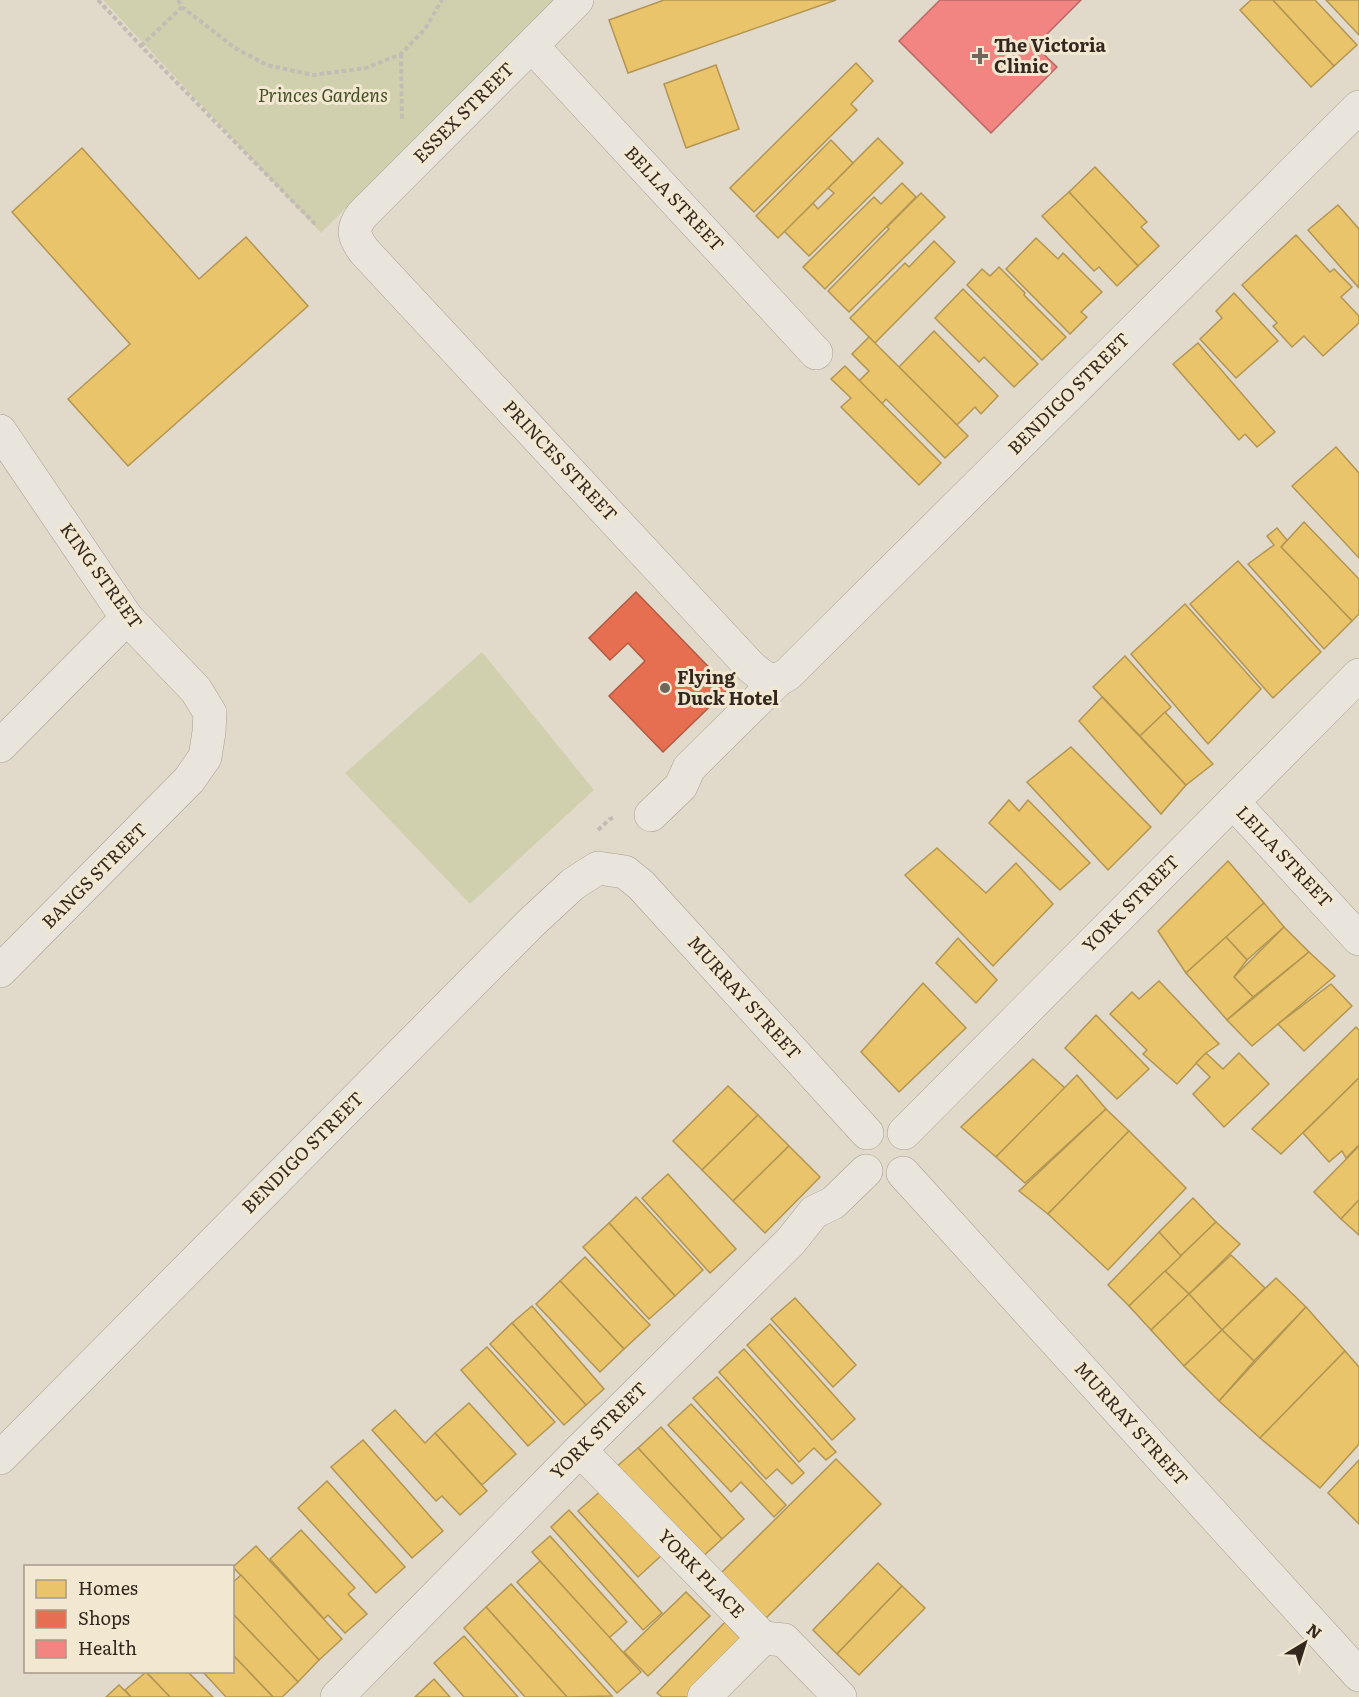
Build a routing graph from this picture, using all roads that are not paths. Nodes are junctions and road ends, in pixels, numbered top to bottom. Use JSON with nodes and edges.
{"nodes":[{"id":1,"x":578,"y":0,"type":"edge"},
{"id":2,"x":532,"y":46,"type":"junction"},
{"id":3,"x":1359,"y":107,"type":"edge"},
{"id":4,"x":355,"y":229,"type":"joint"},
{"id":5,"x":816,"y":353,"type":"dead end"},
{"id":6,"x":0,"y":431,"type":"edge"},
{"id":7,"x":127,"y":618,"type":"junction"},
{"id":8,"x":1359,"y":675,"type":"edge"},
{"id":9,"x":778,"y":680,"type":"junction"},
{"id":10,"x":0,"y":746,"type":"edge"},
{"id":11,"x":189,"y":780,"type":"joint"},
{"id":12,"x":1233,"y":802,"type":"junction"},
{"id":13,"x":651,"y":815,"type":"dead end"},
{"id":14,"x":617,"y":869,"type":"joint"},
{"id":15,"x":1359,"y":939,"type":"edge"},
{"id":16,"x":0,"y":971,"type":"edge"},
{"id":17,"x":867,"y":1132,"type":"junction"},
{"id":18,"x":904,"y":1133,"type":"junction"},
{"id":19,"x":866,"y":1171,"type":"junction"},
{"id":20,"x":903,"y":1173,"type":"junction"},
{"id":21,"x":580,"y":1450,"type":"junction"},
{"id":22,"x":0,"y":1458,"type":"edge"},
{"id":23,"x":763,"y":1638,"type":"junction"},
{"id":24,"x":1359,"y":1675,"type":"edge"},
{"id":25,"x":337,"y":1697,"type":"edge"},
{"id":26,"x":704,"y":1697,"type":"edge"},
{"id":27,"x":840,"y":1697,"type":"edge"}],
"edges":[{"from":1,"to":2,"type":"street","name":"ESSEX STREET"},
{"from":2,"to":4,"type":"street","name":"ESSEX STREET"},
{"from":2,"to":5,"type":"street","name":"BELLA STREET"},
{"from":3,"to":9,"type":"street","name":"BENDIGO STREET"},
{"from":4,"to":9,"type":"street","name":"PRINCES STREET"},
{"from":6,"to":7,"type":"street","name":"KING STREET"},
{"from":7,"to":10,"type":"street"},
{"from":7,"to":11,"type":"street","name":"KING STREET"},
{"from":8,"to":12,"type":"street","name":"YORK STREET"},
{"from":9,"to":13,"type":"street","name":"BENDIGO STREET"},
{"from":11,"to":16,"type":"street","name":"BANGS STREET"},
{"from":12,"to":15,"type":"street","name":"LEILA STREET"},
{"from":12,"to":18,"type":"street","name":"YORK STREET"},
{"from":14,"to":17,"type":"street","name":"MURRAY STREET"},
{"from":14,"to":22,"type":"street","name":"BENDIGO STREET"},
{"from":17,"to":18,"type":"street"},
{"from":17,"to":19,"type":"street"},
{"from":18,"to":20,"type":"street"},
{"from":19,"to":20,"type":"street"},
{"from":19,"to":21,"type":"street","name":"YORK STREET"},
{"from":20,"to":24,"type":"street","name":"MURRAY STREET"},
{"from":21,"to":23,"type":"street","name":"YORK PLACE"},
{"from":21,"to":25,"type":"street","name":"YORK STREET"},
{"from":23,"to":26,"type":"street"},
{"from":23,"to":27,"type":"street"}]}
